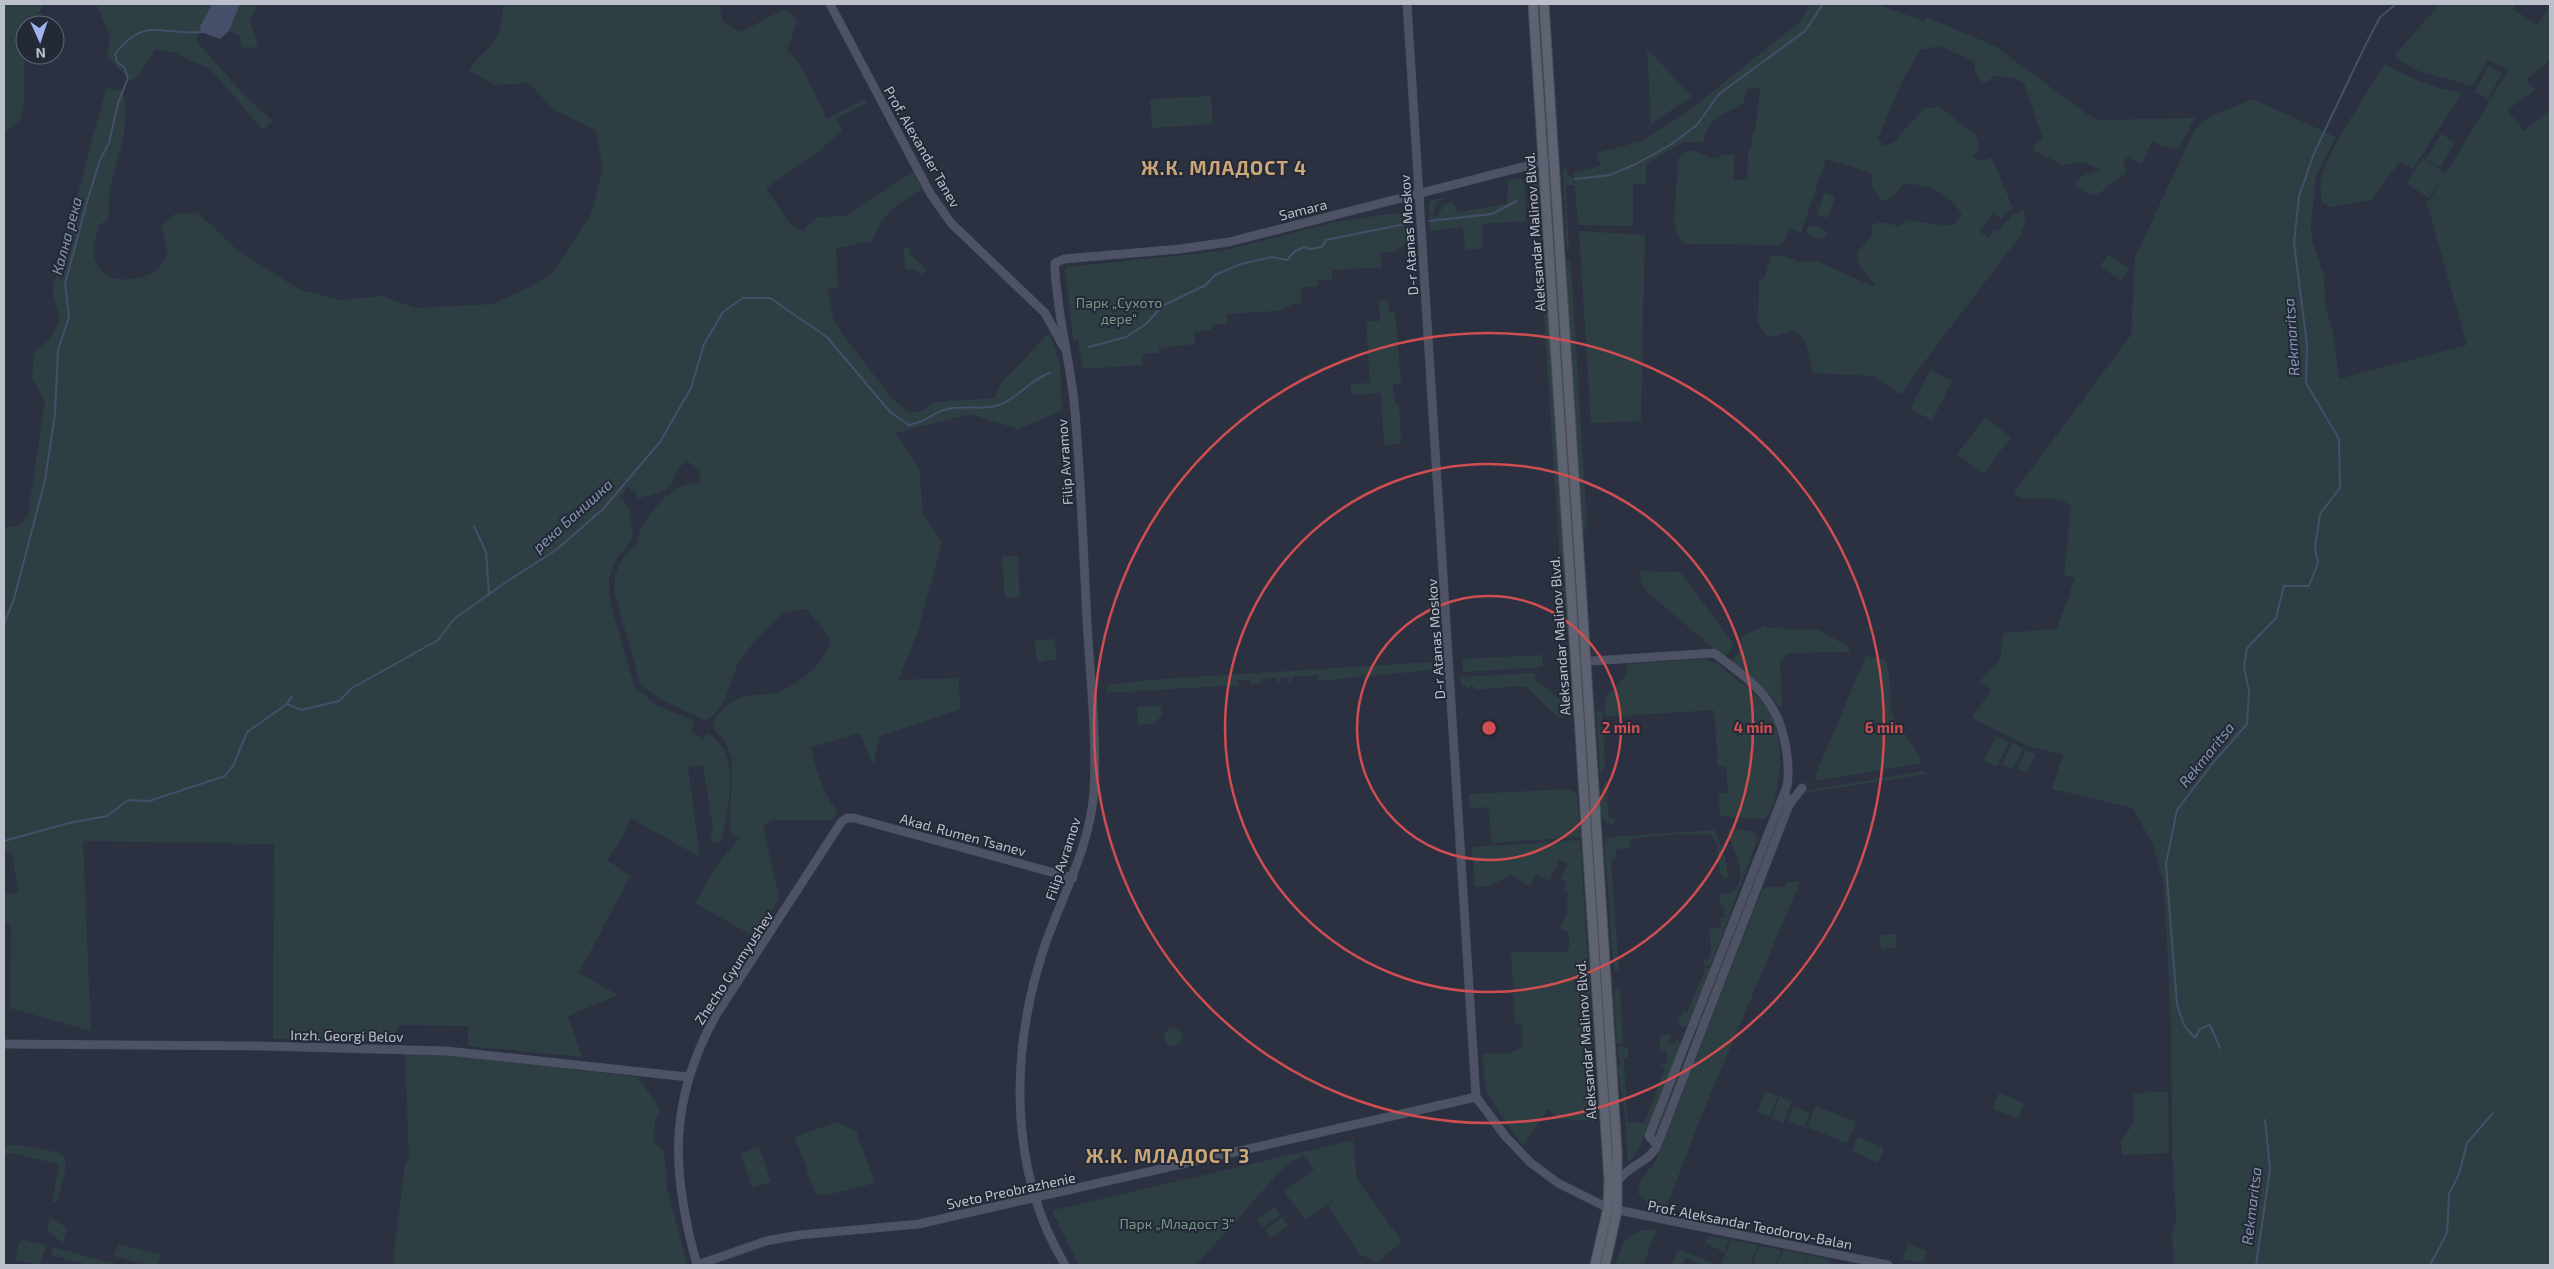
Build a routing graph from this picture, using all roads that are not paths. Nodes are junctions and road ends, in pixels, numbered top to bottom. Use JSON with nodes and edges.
{"nodes":[{"id":1,"x":830,"y":4,"type":"edge"},
{"id":2,"x":1407,"y":4,"type":"edge"},
{"id":3,"x":1533,"y":4,"type":"edge"},
{"id":4,"x":1544,"y":4,"type":"edge"},
{"id":5,"x":1554,"y":159,"type":"junction"},
{"id":6,"x":1544,"y":161,"type":"junction"},
{"id":7,"x":1419,"y":194,"type":"junction"},
{"id":8,"x":1059,"y":308,"type":"junction"},
{"id":9,"x":1045,"y":313,"type":"junction"},
{"id":10,"x":1067,"y":357,"type":"junction"},
{"id":11,"x":1576,"y":662,"type":"junction"},
{"id":12,"x":1586,"y":662,"type":"junction"},
{"id":13,"x":1802,"y":788,"type":"dead end"},
{"id":14,"x":1784,"y":792,"type":"junction"},
{"id":15,"x":1779,"y":805,"type":"junction"},
{"id":16,"x":1789,"y":805,"type":"junction"},
{"id":17,"x":848,"y":818,"type":"joint"},
{"id":18,"x":1073,"y":878,"type":"junction"},
{"id":19,"x":4,"y":1044,"type":"edge"},
{"id":20,"x":688,"y":1077,"type":"junction"},
{"id":21,"x":1476,"y":1097,"type":"junction"},
{"id":22,"x":1659,"y":1140,"type":"junction"},
{"id":23,"x":1618,"y":1182,"type":"junction"},
{"id":24,"x":1034,"y":1199,"type":"junction"},
{"id":25,"x":1612,"y":1209,"type":"junction"},
{"id":26,"x":696,"y":1265,"type":"edge"},
{"id":27,"x":1065,"y":1265,"type":"edge"},
{"id":28,"x":1595,"y":1265,"type":"edge"},
{"id":29,"x":1605,"y":1265,"type":"edge"},
{"id":30,"x":1888,"y":1265,"type":"edge"}],
"edges":[{"from":1,"to":9,"type":"street","name":"Prof. Alexander Tanev"},
{"from":2,"to":7,"type":"street","name":"D-r Atanas Moskov"},
{"from":3,"to":6,"type":"main road","name":"Aleksandar Malinov Blvd."},
{"from":4,"to":5,"type":"main road","name":"Aleksandar Malinov Blvd."},
{"from":5,"to":6,"type":"street","name":"Samara"},
{"from":5,"to":12,"type":"main road","name":"Aleksandar Malinov Blvd."},
{"from":6,"to":7,"type":"street","name":"Samara"},
{"from":6,"to":11,"type":"main road","name":"Aleksandar Malinov Blvd."},
{"from":7,"to":8,"type":"street","name":"Samara"},
{"from":7,"to":21,"type":"street","name":"D-r Atanas Moskov"},
{"from":8,"to":9,"type":"street"},
{"from":8,"to":10,"type":"street"},
{"from":9,"to":10,"type":"street","name":"Prof. Alexander Tanev"},
{"from":10,"to":18,"type":"street","name":"Filip Avramov"},
{"from":11,"to":12,"type":"street"},
{"from":11,"to":25,"type":"main road","name":"Aleksandar Malinov Blvd."},
{"from":12,"to":14,"type":"street"},
{"from":12,"to":23,"type":"main road","name":"Aleksandar Malinov Blvd."},
{"from":13,"to":16,"type":"street"},
{"from":14,"to":15,"type":"street"},
{"from":14,"to":16,"type":"street"},
{"from":15,"to":16,"type":"street"},
{"from":15,"to":22,"type":"street"},
{"from":16,"to":22,"type":"street"},
{"from":17,"to":18,"type":"street","name":"Akad. Rumen Tsanev"},
{"from":17,"to":20,"type":"street","name":"Zhecho Gyumyushev"},
{"from":18,"to":24,"type":"street","name":"Filip Avramov"},
{"from":19,"to":20,"type":"street","name":"Inzh. Georgi Belov"},
{"from":20,"to":26,"type":"street","name":"Zhecho Gyumyushev"},
{"from":21,"to":24,"type":"street","name":"Sveto Preobrazhenie"},
{"from":21,"to":25,"type":"street"},
{"from":22,"to":23,"type":"street"},
{"from":23,"to":25,"type":"main road","name":"Aleksandar Malinov Blvd."},
{"from":24,"to":26,"type":"street","name":"Sveto Preobrazhenie"},
{"from":24,"to":27,"type":"street","name":"Filip Avramov"},
{"from":25,"to":28,"type":"main road","name":"Aleksandar Malinov Blvd."},
{"from":25,"to":29,"type":"main road","name":"Aleksandar Malinov Blvd."},
{"from":25,"to":30,"type":"street","name":"Prof. Aleksandar Teodorov-Balan"}]}
